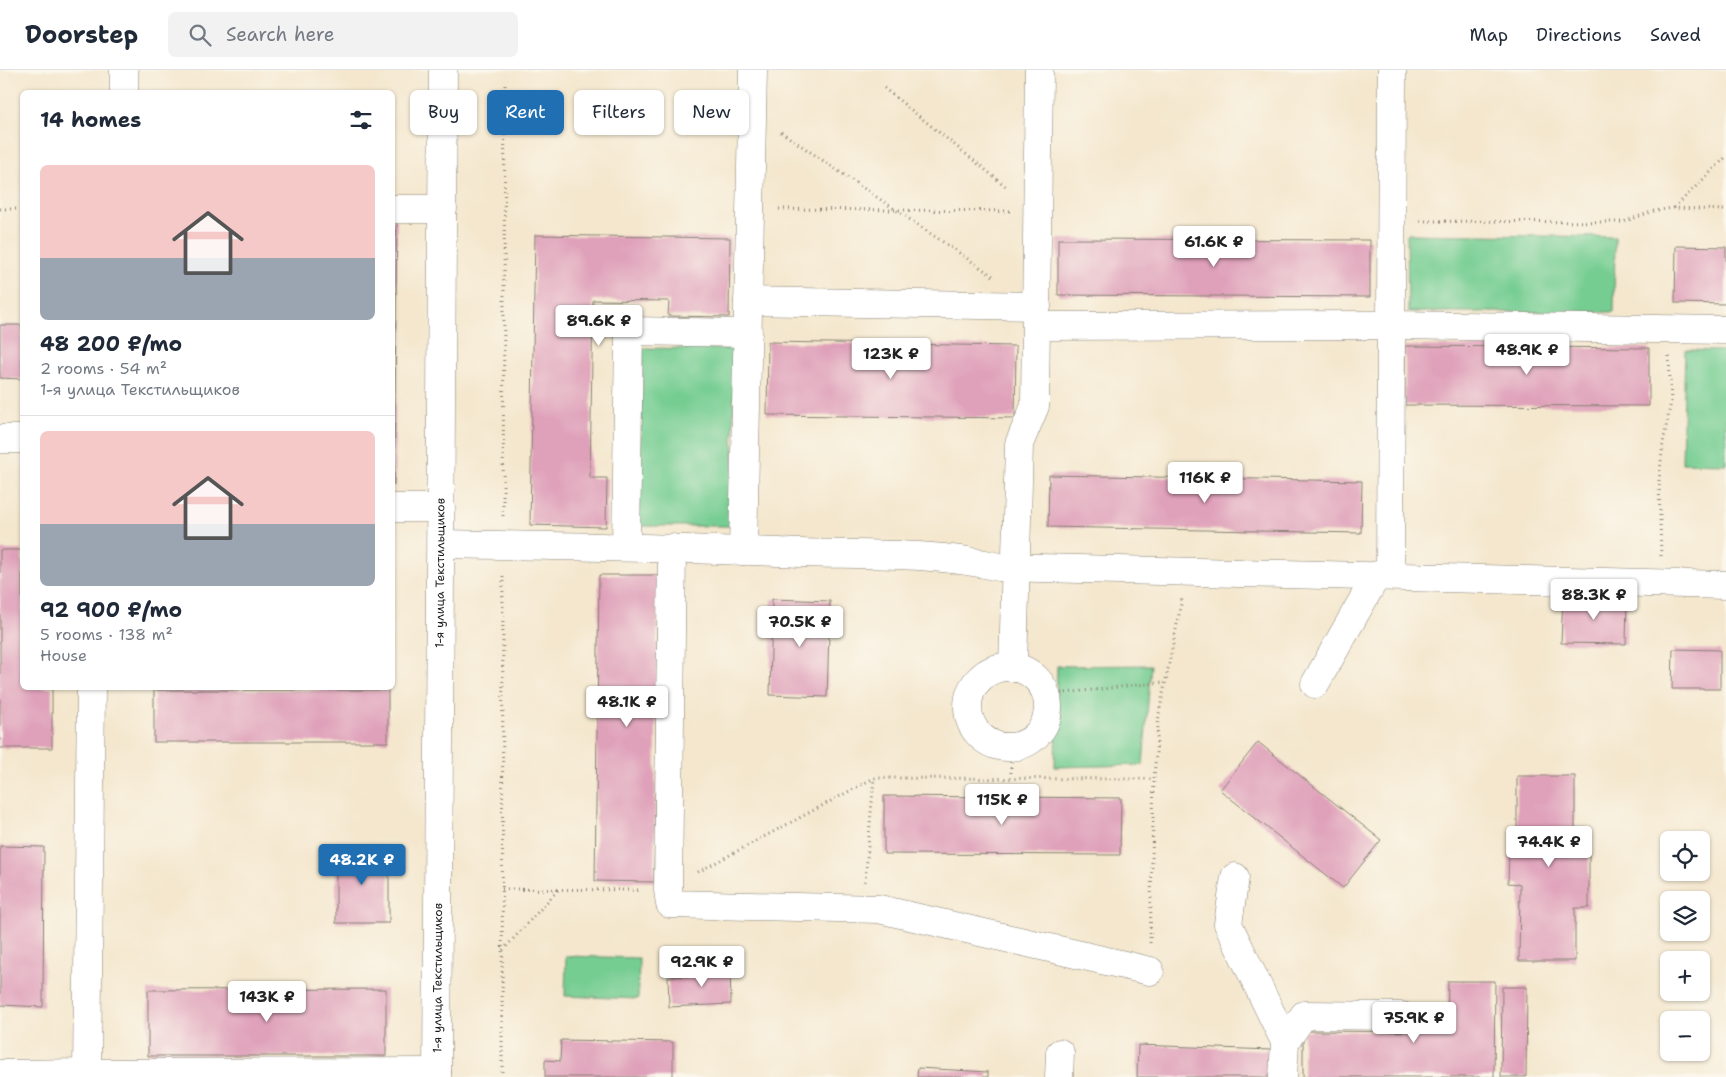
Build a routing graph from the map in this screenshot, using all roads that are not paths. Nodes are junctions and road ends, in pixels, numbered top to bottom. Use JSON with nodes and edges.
{"nodes":[{"id":1,"x":124,"y":70,"type":"edge"},
{"id":2,"x":443,"y":70,"type":"edge"},
{"id":3,"x":753,"y":70,"type":"edge"},
{"id":4,"x":1039,"y":70,"type":"edge"},
{"id":5,"x":1392,"y":70,"type":"edge"},
{"id":6,"x":124,"y":90,"type":"edge"},
{"id":7,"x":395,"y":209,"type":"edge"},
{"id":8,"x":443,"y":209,"type":"junction"},
{"id":9,"x":748,"y":301,"type":"junction"},
{"id":10,"x":1037,"y":316,"type":"junction"},
{"id":11,"x":1391,"y":325,"type":"junction"},
{"id":12,"x":1726,"y":330,"type":"edge"},
{"id":13,"x":748,"y":333,"type":"junction"},
{"id":14,"x":0,"y":439,"type":"edge"},
{"id":15,"x":20,"y":440,"type":"edge"},
{"id":16,"x":395,"y":508,"type":"edge"},
{"id":17,"x":441,"y":508,"type":"junction"},
{"id":18,"x":440,"y":544,"type":"junction"},
{"id":19,"x":626,"y":547,"type":"junction"},
{"id":20,"x":672,"y":548,"type":"junction"},
{"id":21,"x":743,"y":551,"type":"junction"},
{"id":22,"x":1016,"y":568,"type":"junction"},
{"id":23,"x":1383,"y":575,"type":"junction"},
{"id":24,"x":1726,"y":584,"type":"edge"},
{"id":25,"x":1013,"y":668,"type":"junction"},
{"id":26,"x":1315,"y":684,"type":"dead end"},
{"id":27,"x":91,"y":690,"type":"edge"},
{"id":28,"x":1235,"y":878,"type":"dead end"},
{"id":29,"x":1150,"y":971,"type":"road end"},
{"id":30,"x":1402,"y":1016,"type":"dead end"},
{"id":31,"x":1285,"y":1042,"type":"junction"},
{"id":32,"x":0,"y":1074,"type":"edge"},
{"id":33,"x":437,"y":1074,"type":"edge"},
{"id":34,"x":87,"y":1075,"type":"edge"},
{"id":35,"x":1284,"y":1077,"type":"edge"}],
"edges":[{"from":1,"to":6,"type":"street"},
{"from":2,"to":8,"type":"street","name":"1-я улица Текстильщиков"},
{"from":3,"to":9,"type":"street"},
{"from":4,"to":10,"type":"street"},
{"from":5,"to":11,"type":"street"},
{"from":7,"to":8,"type":"street"},
{"from":8,"to":17,"type":"street","name":"1-я улица Текстильщиков"},
{"from":9,"to":10,"type":"street"},
{"from":9,"to":13,"type":"street"},
{"from":10,"to":11,"type":"street"},
{"from":10,"to":22,"type":"street"},
{"from":11,"to":12,"type":"street"},
{"from":11,"to":23,"type":"street"},
{"from":13,"to":19,"type":"street"},
{"from":13,"to":21,"type":"street"},
{"from":14,"to":15,"type":"street"},
{"from":16,"to":17,"type":"street"},
{"from":17,"to":18,"type":"street","name":"1-я улица Текстильщиков"},
{"from":18,"to":19,"type":"street"},
{"from":18,"to":33,"type":"street","name":"1-я улица Текстильщиков"},
{"from":19,"to":20,"type":"street"},
{"from":20,"to":21,"type":"street"},
{"from":20,"to":29,"type":"street"},
{"from":21,"to":22,"type":"street"},
{"from":22,"to":23,"type":"street"},
{"from":22,"to":25,"type":"street"},
{"from":23,"to":24,"type":"street"},
{"from":23,"to":26,"type":"street"},
{"from":25,"to":25,"type":"street"},
{"from":27,"to":34,"type":"street"},
{"from":28,"to":31,"type":"street"},
{"from":30,"to":31,"type":"street"},
{"from":31,"to":35,"type":"street"},
{"from":32,"to":34,"type":"street"},
{"from":33,"to":34,"type":"street"}]}
